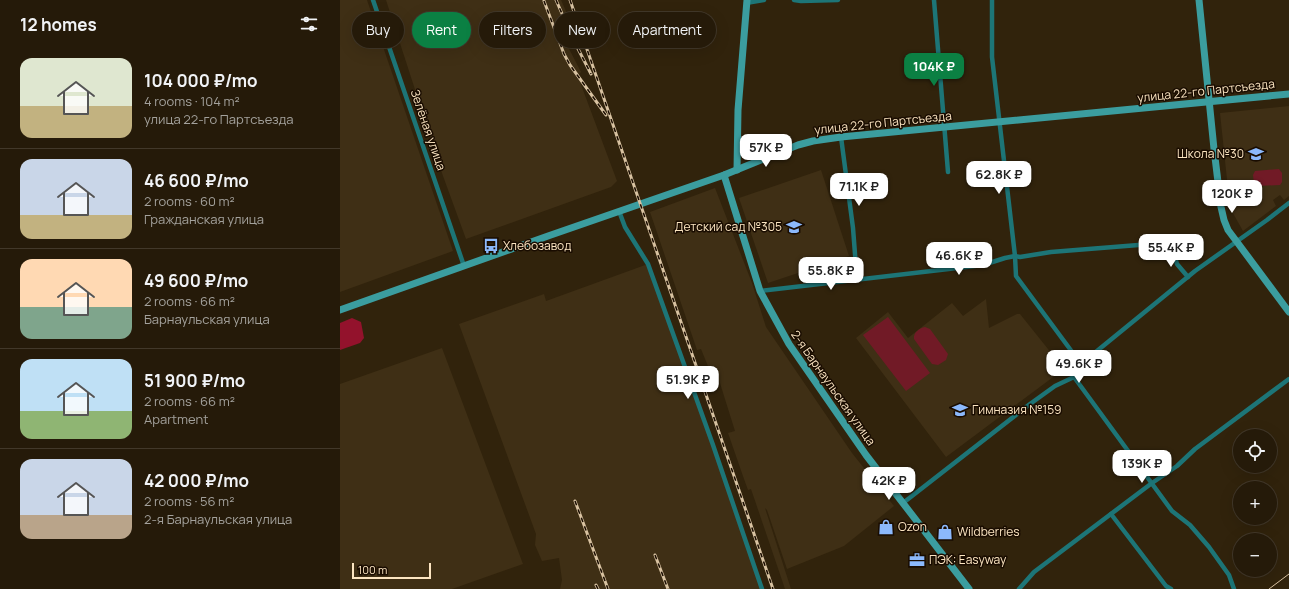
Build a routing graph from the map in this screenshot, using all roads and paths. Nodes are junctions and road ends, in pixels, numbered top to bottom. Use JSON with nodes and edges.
{"nodes":[{"id":1,"x":373,"y":0,"type":"edge"},
{"id":2,"x":764,"y":0,"type":"edge"},
{"id":3,"x":794,"y":0,"type":"edge"},
{"id":4,"x":838,"y":0,"type":"edge"},
{"id":5,"x":934,"y":0,"type":"edge"},
{"id":6,"x":992,"y":0,"type":"edge"},
{"id":7,"x":1199,"y":0,"type":"edge"},
{"id":8,"x":747,"y":1,"type":"edge"},
{"id":9,"x":1289,"y":94,"type":"edge"},
{"id":10,"x":1209,"y":102,"type":"junction"},
{"id":11,"x":1000,"y":122,"type":"junction"},
{"id":12,"x":945,"y":127,"type":"junction"},
{"id":13,"x":841,"y":137,"type":"junction"},
{"id":14,"x":737,"y":170,"type":"junction"},
{"id":15,"x":948,"y":172,"type":"dead end"},
{"id":16,"x":724,"y":175,"type":"junction"},
{"id":17,"x":1289,"y":203,"type":"edge"},
{"id":18,"x":619,"y":211,"type":"junction"},
{"id":19,"x":1237,"y":242,"type":"junction"},
{"id":20,"x":1015,"y":256,"type":"junction"},
{"id":21,"x":464,"y":266,"type":"junction"},
{"id":22,"x":1188,"y":277,"type":"junction"},
{"id":23,"x":857,"y":280,"type":"junction"},
{"id":24,"x":760,"y":291,"type":"junction"},
{"id":25,"x":340,"y":310,"type":"edge"},
{"id":26,"x":1289,"y":312,"type":"edge"},
{"id":27,"x":1081,"y":364,"type":"junction"},
{"id":28,"x":1074,"y":377,"type":"junction"},
{"id":29,"x":1289,"y":379,"type":"edge"},
{"id":30,"x":1152,"y":483,"type":"junction"},
{"id":31,"x":903,"y":503,"type":"junction"},
{"id":32,"x":1111,"y":514,"type":"junction"},
{"id":33,"x":762,"y":589,"type":"edge"},
{"id":34,"x":970,"y":589,"type":"edge"},
{"id":35,"x":1019,"y":589,"type":"edge"},
{"id":36,"x":1171,"y":589,"type":"edge"},
{"id":37,"x":1234,"y":589,"type":"edge"}],
"edges":[{"from":1,"to":21,"type":"street","name":"Зелёная улица"},
{"from":2,"to":8,"type":"street"},
{"from":3,"to":4,"type":"street"},
{"from":5,"to":12,"type":"street"},
{"from":6,"to":11,"type":"street"},
{"from":7,"to":10,"type":"main road"},
{"from":8,"to":14,"type":"main road"},
{"from":9,"to":10,"type":"main road","name":"улица 22-го Партсъезда"},
{"from":10,"to":11,"type":"main road","name":"улица 22-го Партсъезда"},
{"from":10,"to":19,"type":"main road"},
{"from":11,"to":12,"type":"main road","name":"улица 22-го Партсъезда"},
{"from":11,"to":20,"type":"street"},
{"from":12,"to":13,"type":"main road","name":"улица 22-го Партсъезда"},
{"from":12,"to":15,"type":"street"},
{"from":13,"to":14,"type":"main road","name":"улица 22-го Партсъезда"},
{"from":13,"to":23,"type":"street"},
{"from":14,"to":16,"type":"main road","name":"улица 22-го Партсъезда"},
{"from":16,"to":18,"type":"main road","name":"улица 22-го Партсъезда"},
{"from":16,"to":24,"type":"main road","name":"2-я Барнаульская улица"},
{"from":17,"to":19,"type":"street"},
{"from":18,"to":21,"type":"main road","name":"улица 22-го Партсъезда"},
{"from":18,"to":33,"type":"street"},
{"from":19,"to":22,"type":"street"},
{"from":19,"to":26,"type":"main road"},
{"from":20,"to":22,"type":"street"},
{"from":20,"to":23,"type":"street"},
{"from":20,"to":27,"type":"street"},
{"from":21,"to":25,"type":"main road","name":"улица 22-го Партсъезда"},
{"from":22,"to":27,"type":"street"},
{"from":23,"to":24,"type":"street"},
{"from":24,"to":31,"type":"main road","name":"2-я Барнаульская улица"},
{"from":27,"to":28,"type":"street"},
{"from":28,"to":30,"type":"street"},
{"from":28,"to":31,"type":"street"},
{"from":29,"to":30,"type":"street"},
{"from":30,"to":32,"type":"street"},
{"from":30,"to":37,"type":"street"},
{"from":31,"to":34,"type":"main road","name":"2-я Барнаульская улица"},
{"from":32,"to":35,"type":"street"},
{"from":32,"to":36,"type":"street"}]}
